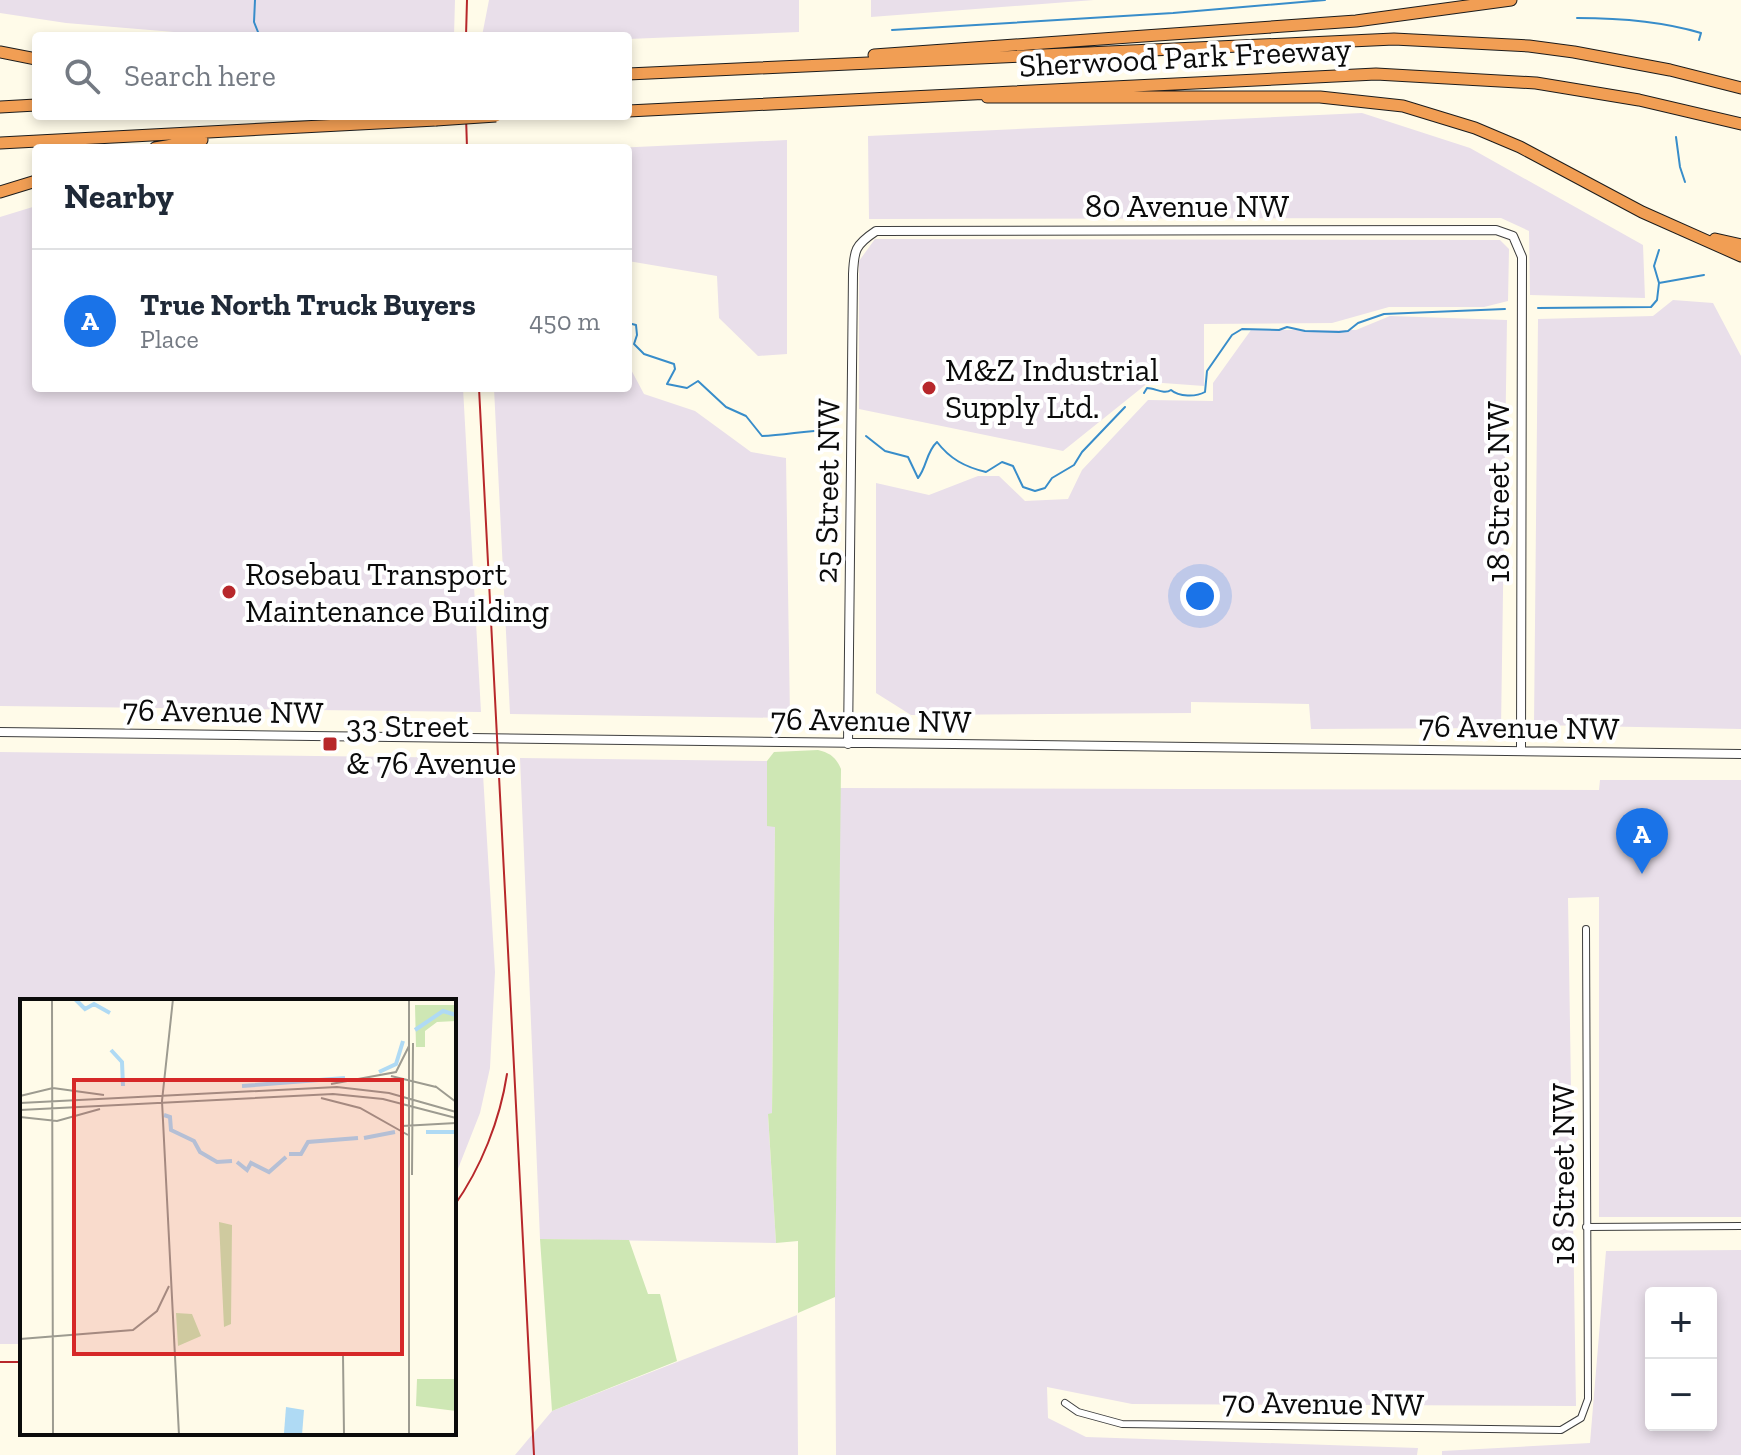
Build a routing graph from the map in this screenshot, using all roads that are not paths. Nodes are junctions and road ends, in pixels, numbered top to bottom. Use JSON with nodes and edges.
{"nodes":[{"id":1,"x":1511,"y":0,"type":"edge"},
{"id":2,"x":0,"y":52,"type":"edge"},
{"id":3,"x":32,"y":58,"type":"edge"},
{"id":4,"x":783,"y":67,"type":"junction"},
{"id":5,"x":632,"y":74,"type":"edge"},
{"id":6,"x":1741,"y":88,"type":"edge"},
{"id":7,"x":957,"y":93,"type":"junction"},
{"id":8,"x":32,"y":105,"type":"edge"},
{"id":9,"x":0,"y":107,"type":"edge"},
{"id":10,"x":632,"y":111,"type":"edge"},
{"id":11,"x":436,"y":120,"type":"edge"},
{"id":12,"x":1741,"y":124,"type":"edge"},
{"id":13,"x":254,"y":131,"type":"junction"},
{"id":14,"x":0,"y":143,"type":"edge"},
{"id":15,"x":178,"y":144,"type":"edge"},
{"id":16,"x":32,"y":182,"type":"edge"},
{"id":17,"x":0,"y":192,"type":"edge"},
{"id":18,"x":1691,"y":233,"type":"junction"},
{"id":19,"x":1513,"y":236,"type":"joint"},
{"id":20,"x":862,"y":240,"type":"joint"},
{"id":21,"x":1741,"y":245,"type":"edge"},
{"id":22,"x":1741,"y":256,"type":"edge"},
{"id":23,"x":0,"y":732,"type":"edge"},
{"id":24,"x":848,"y":744,"type":"junction"},
{"id":25,"x":1521,"y":751,"type":"junction"},
{"id":26,"x":1741,"y":754,"type":"edge"},
{"id":27,"x":1586,"y":929,"type":"dead end"},
{"id":28,"x":1741,"y":1226,"type":"edge"},
{"id":29,"x":1586,"y":1227,"type":"junction"},
{"id":30,"x":1065,"y":1403,"type":"dead end"},
{"id":31,"x":1581,"y":1418,"type":"joint"}],
"edges":[{"from":1,"to":4,"type":"highway"},
{"from":2,"to":3,"type":"highway"},
{"from":4,"to":5,"type":"highway","name":"Sherwood Park Freeway"},
{"from":4,"to":6,"type":"highway","name":"Sherwood Park Freeway"},
{"from":7,"to":10,"type":"highway","name":"Sherwood Park Freeway"},
{"from":7,"to":12,"type":"highway","name":"Sherwood Park Freeway"},
{"from":7,"to":18,"type":"highway"},
{"from":8,"to":9,"type":"highway"},
{"from":11,"to":13,"type":"highway","bridge":true},
{"from":13,"to":14,"type":"highway"},
{"from":13,"to":15,"type":"highway"},
{"from":16,"to":17,"type":"highway"},
{"from":18,"to":21,"type":"highway"},
{"from":18,"to":22,"type":"highway"},
{"from":19,"to":20,"type":"street","name":"80 Avenue NW"},
{"from":19,"to":25,"type":"street","name":"18 Street NW"},
{"from":20,"to":24,"type":"street","name":"25 Street NW"},
{"from":23,"to":24,"type":"street","name":"76 Avenue NW"},
{"from":24,"to":25,"type":"street","name":"76 Avenue NW"},
{"from":25,"to":26,"type":"street","name":"76 Avenue NW"},
{"from":27,"to":29,"type":"street","name":"18 Street NW"},
{"from":28,"to":29,"type":"street"},
{"from":29,"to":31,"type":"street","name":"18 Street NW"},
{"from":30,"to":31,"type":"street","name":"70 Avenue NW"}]}
